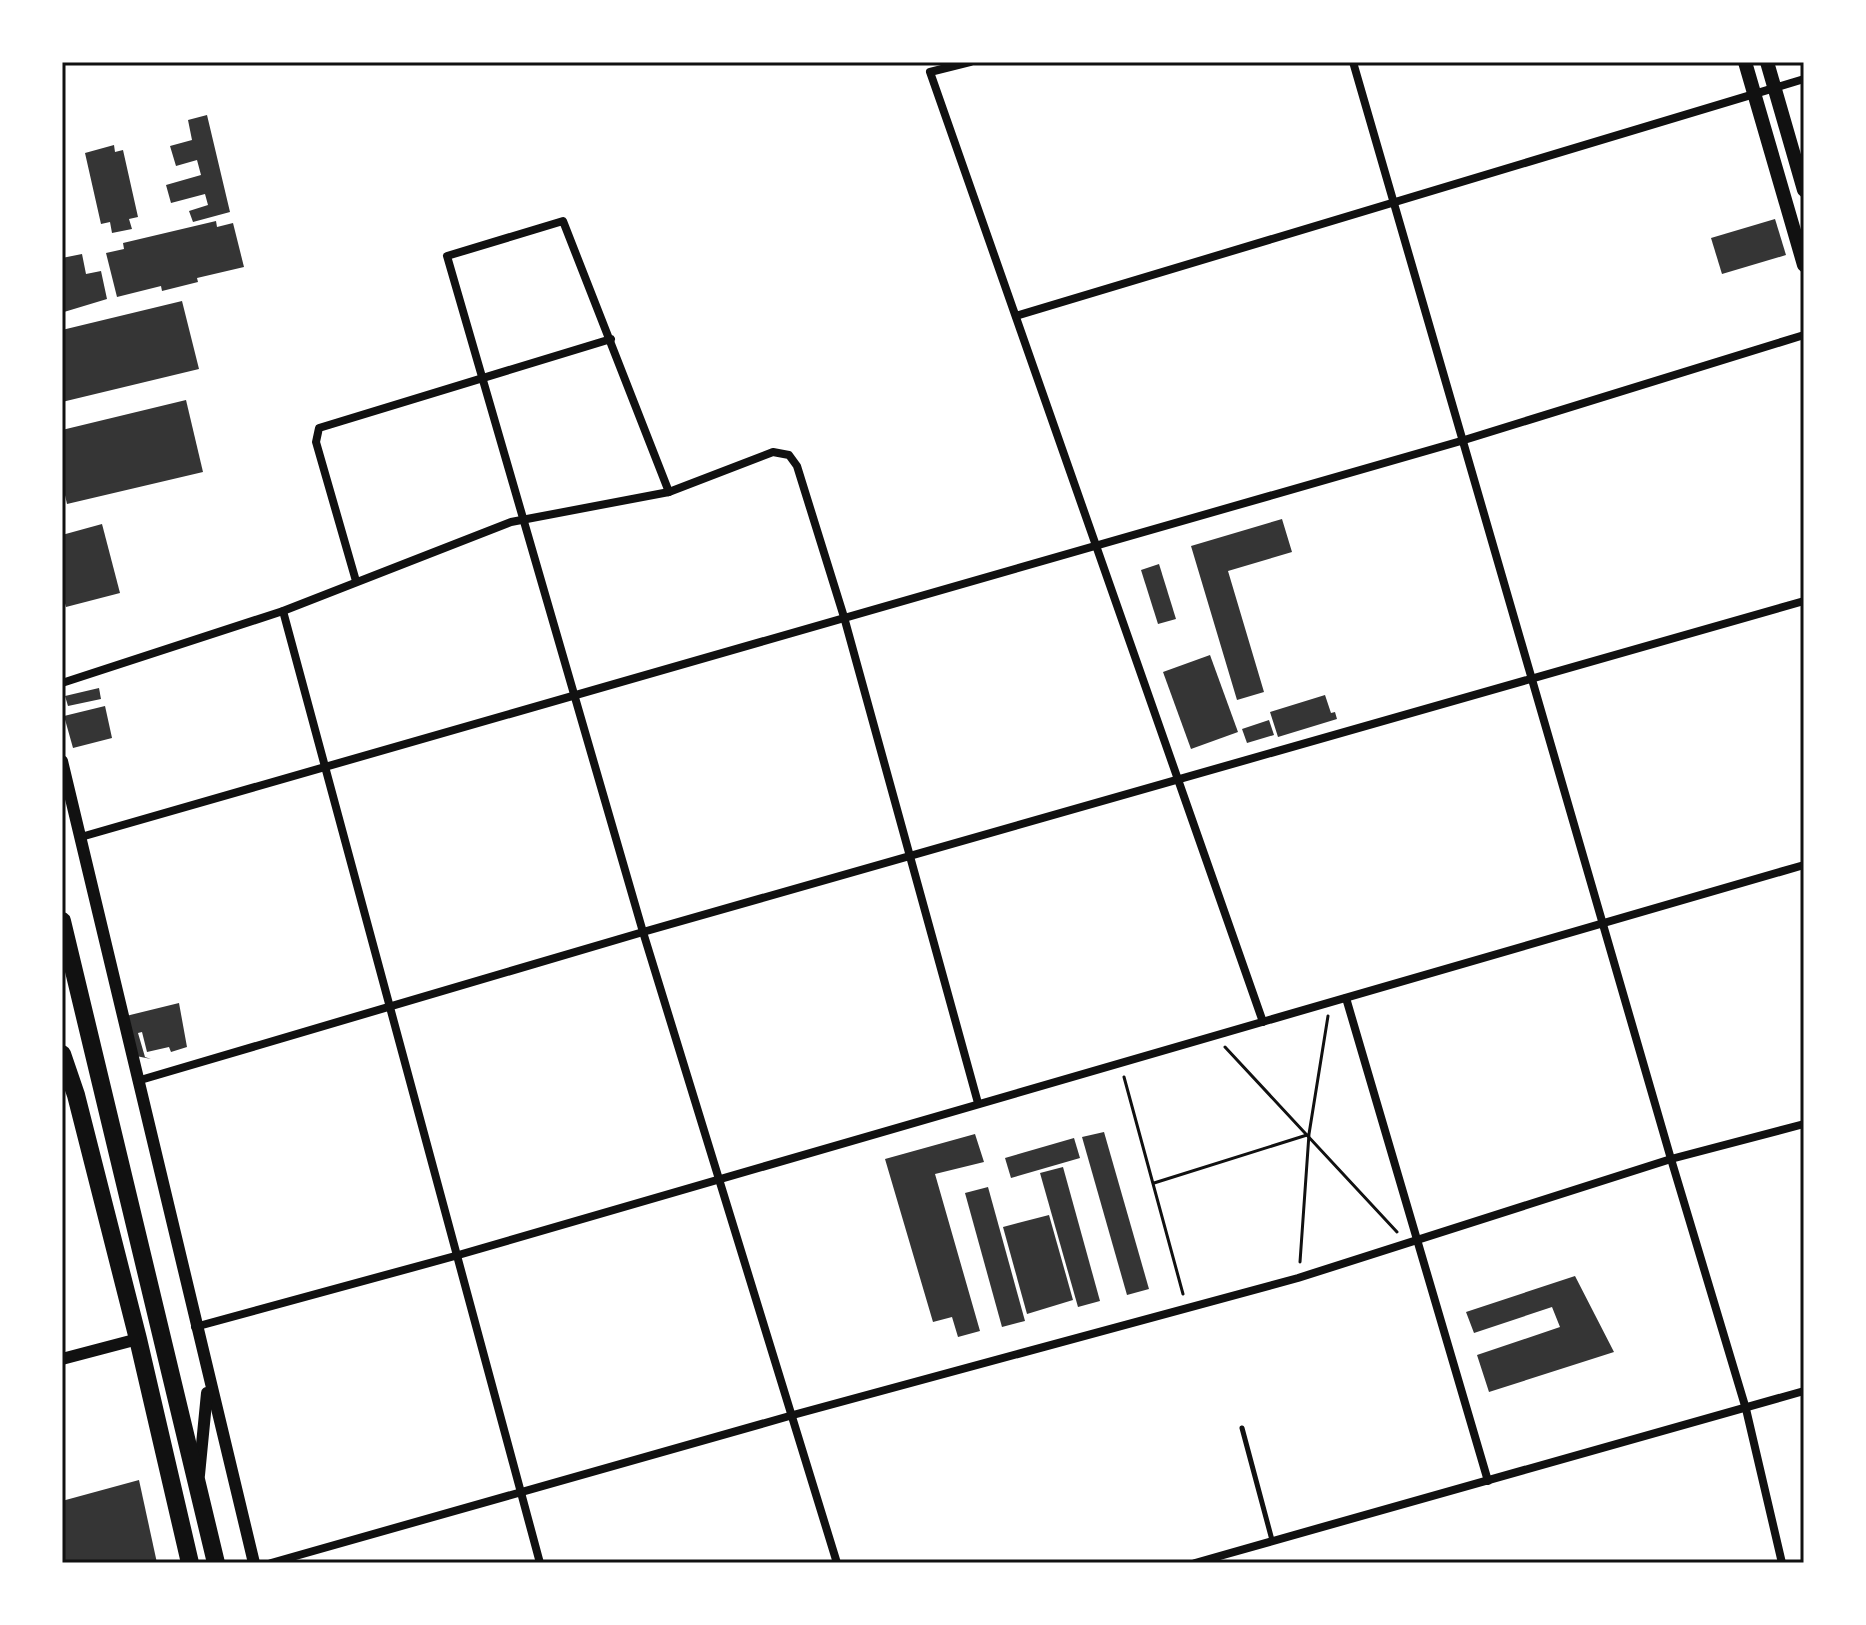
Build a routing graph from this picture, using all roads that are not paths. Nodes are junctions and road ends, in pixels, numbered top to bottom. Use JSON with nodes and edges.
{"nodes":[{"id":1,"x":970,"y":62,"type":"edge"},
{"id":2,"x":1353,"y":62,"type":"edge"},
{"id":3,"x":1745,"y":62,"type":"edge"},
{"id":4,"x":1767,"y":62,"type":"edge"},
{"id":5,"x":1804,"y":79,"type":"edge"},
{"id":6,"x":1774,"y":88,"type":"junction"},
{"id":7,"x":1754,"y":93,"type":"junction"},
{"id":8,"x":1804,"y":190,"type":"edge"},
{"id":9,"x":1393,"y":202,"type":"junction"},
{"id":10,"x":1804,"y":265,"type":"edge"},
{"id":11,"x":1016,"y":316,"type":"junction"},
{"id":12,"x":1804,"y":335,"type":"edge"},
{"id":13,"x":611,"y":339,"type":"junction"},
{"id":14,"x":483,"y":378,"type":"junction"},
{"id":15,"x":1461,"y":441,"type":"junction"},
{"id":16,"x":669,"y":492,"type":"junction"},
{"id":17,"x":526,"y":519,"type":"junction"},
{"id":18,"x":1096,"y":545,"type":"junction"},
{"id":19,"x":356,"y":581,"type":"junction"},
{"id":20,"x":1804,"y":601,"type":"edge"},
{"id":21,"x":283,"y":611,"type":"junction"},
{"id":22,"x":844,"y":617,"type":"junction"},
{"id":23,"x":1534,"y":680,"type":"junction"},
{"id":24,"x":62,"y":683,"type":"edge"},
{"id":25,"x":575,"y":694,"type":"junction"},
{"id":26,"x":62,"y":761,"type":"edge"},
{"id":27,"x":325,"y":765,"type":"junction"},
{"id":28,"x":1178,"y":781,"type":"junction"},
{"id":29,"x":81,"y":837,"type":"junction"},
{"id":30,"x":911,"y":856,"type":"junction"},
{"id":31,"x":1804,"y":865,"type":"edge"},
{"id":32,"x":62,"y":921,"type":"edge"},
{"id":33,"x":1604,"y":924,"type":"junction"},
{"id":34,"x":643,"y":932,"type":"junction"},
{"id":35,"x":1346,"y":998,"type":"junction"},
{"id":36,"x":388,"y":1007,"type":"junction"},
{"id":37,"x":1263,"y":1022,"type":"junction"},
{"id":38,"x":62,"y":1054,"type":"edge"},
{"id":39,"x":62,"y":1067,"type":"edge"},
{"id":40,"x":137,"y":1081,"type":"junction"},
{"id":41,"x":69,"y":1097,"type":"edge"},
{"id":42,"x":978,"y":1103,"type":"junction"},
{"id":43,"x":1804,"y":1124,"type":"edge"},
{"id":44,"x":1671,"y":1159,"type":"junction"},
{"id":45,"x":720,"y":1177,"type":"junction"},
{"id":46,"x":1418,"y":1239,"type":"junction"},
{"id":47,"x":455,"y":1256,"type":"junction"},
{"id":48,"x":195,"y":1327,"type":"junction"},
{"id":49,"x":138,"y":1339,"type":"junction"},
{"id":50,"x":62,"y":1359,"type":"edge"},
{"id":51,"x":208,"y":1383,"type":"junction"},
{"id":52,"x":1804,"y":1391,"type":"edge"},
{"id":53,"x":1746,"y":1409,"type":"junction"},
{"id":54,"x":793,"y":1415,"type":"junction"},
{"id":55,"x":1242,"y":1428,"type":"dead end"},
{"id":56,"x":1488,"y":1481,"type":"junction"},
{"id":57,"x":197,"y":1486,"type":"junction"},
{"id":58,"x":520,"y":1495,"type":"junction"},
{"id":59,"x":1272,"y":1541,"type":"junction"},
{"id":60,"x":190,"y":1563,"type":"edge"},
{"id":61,"x":216,"y":1563,"type":"edge"},
{"id":62,"x":254,"y":1563,"type":"edge"},
{"id":63,"x":271,"y":1563,"type":"edge"},
{"id":64,"x":540,"y":1563,"type":"edge"},
{"id":65,"x":837,"y":1563,"type":"edge"},
{"id":66,"x":1195,"y":1563,"type":"edge"},
{"id":67,"x":1782,"y":1563,"type":"edge"}],
"edges":[{"from":1,"to":11,"type":"street"},
{"from":2,"to":9,"type":"street"},
{"from":3,"to":7,"type":"main road"},
{"from":4,"to":6,"type":"main road"},
{"from":5,"to":6,"type":"street"},
{"from":6,"to":7,"type":"street"},
{"from":6,"to":8,"type":"main road"},
{"from":7,"to":9,"type":"street"},
{"from":7,"to":10,"type":"main road"},
{"from":9,"to":11,"type":"street"},
{"from":9,"to":15,"type":"street"},
{"from":11,"to":18,"type":"street"},
{"from":12,"to":15,"type":"street"},
{"from":13,"to":14,"type":"street"},
{"from":13,"to":14,"type":"street"},
{"from":13,"to":16,"type":"street"},
{"from":14,"to":17,"type":"street"},
{"from":14,"to":19,"type":"street"},
{"from":15,"to":18,"type":"street"},
{"from":15,"to":23,"type":"street"},
{"from":16,"to":17,"type":"street"},
{"from":16,"to":22,"type":"street"},
{"from":17,"to":19,"type":"street"},
{"from":17,"to":25,"type":"street"},
{"from":18,"to":22,"type":"street"},
{"from":18,"to":28,"type":"street"},
{"from":19,"to":21,"type":"street"},
{"from":20,"to":23,"type":"street"},
{"from":21,"to":24,"type":"street"},
{"from":21,"to":27,"type":"street"},
{"from":22,"to":25,"type":"street"},
{"from":22,"to":30,"type":"street"},
{"from":23,"to":28,"type":"street"},
{"from":23,"to":33,"type":"street"},
{"from":25,"to":27,"type":"street"},
{"from":25,"to":34,"type":"street"},
{"from":26,"to":29,"type":"street"},
{"from":27,"to":29,"type":"street"},
{"from":27,"to":36,"type":"street"},
{"from":28,"to":30,"type":"street"},
{"from":28,"to":37,"type":"street"},
{"from":29,"to":40,"type":"street"},
{"from":30,"to":34,"type":"street"},
{"from":30,"to":42,"type":"street"},
{"from":31,"to":33,"type":"street"},
{"from":32,"to":57,"type":"highway"},
{"from":33,"to":35,"type":"street"},
{"from":33,"to":44,"type":"street"},
{"from":34,"to":36,"type":"street"},
{"from":34,"to":45,"type":"street"},
{"from":35,"to":37,"type":"street"},
{"from":35,"to":46,"type":"street"},
{"from":36,"to":40,"type":"street"},
{"from":36,"to":47,"type":"street"},
{"from":37,"to":42,"type":"street"},
{"from":38,"to":41,"type":"highway"},
{"from":39,"to":41,"type":"street"},
{"from":40,"to":48,"type":"street"},
{"from":41,"to":49,"type":"highway"},
{"from":42,"to":45,"type":"street"},
{"from":43,"to":44,"type":"street"},
{"from":44,"to":46,"type":"street"},
{"from":44,"to":53,"type":"street"},
{"from":45,"to":47,"type":"street"},
{"from":45,"to":54,"type":"street"},
{"from":46,"to":54,"type":"street"},
{"from":46,"to":56,"type":"street"},
{"from":47,"to":48,"type":"street"},
{"from":47,"to":58,"type":"street"},
{"from":48,"to":51,"type":"street"},
{"from":49,"to":50,"type":"street"},
{"from":49,"to":60,"type":"highway"},
{"from":51,"to":57,"type":"street"},
{"from":51,"to":62,"type":"street"},
{"from":52,"to":53,"type":"street"},
{"from":53,"to":56,"type":"street"},
{"from":53,"to":67,"type":"street"},
{"from":54,"to":58,"type":"street"},
{"from":54,"to":65,"type":"street"},
{"from":55,"to":59,"type":"lane"},
{"from":56,"to":59,"type":"street"},
{"from":57,"to":61,"type":"highway"},
{"from":58,"to":63,"type":"street"},
{"from":58,"to":64,"type":"street"},
{"from":59,"to":66,"type":"street"}]}
